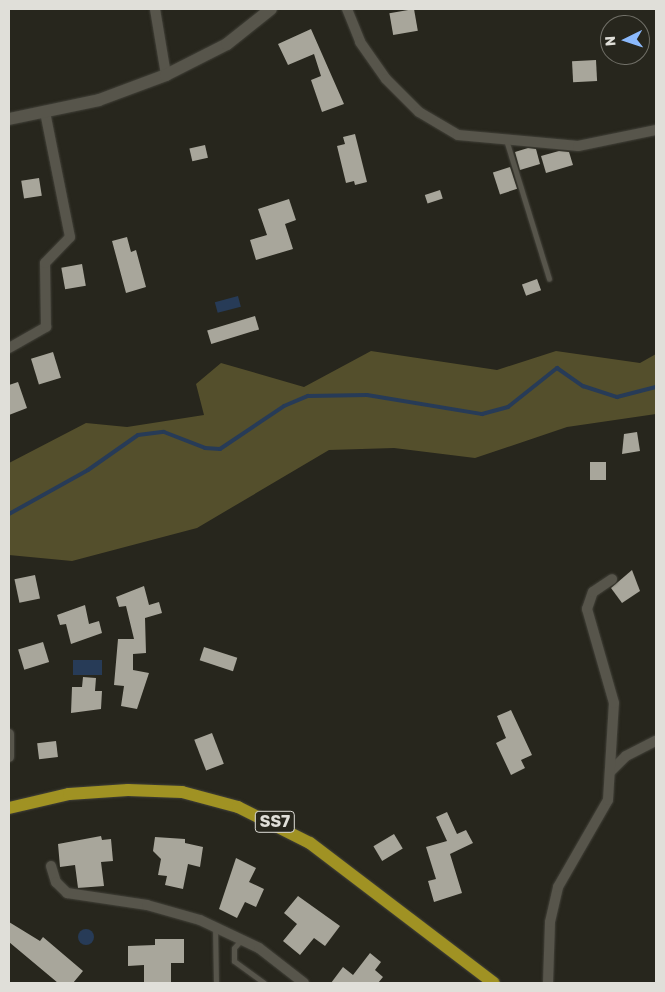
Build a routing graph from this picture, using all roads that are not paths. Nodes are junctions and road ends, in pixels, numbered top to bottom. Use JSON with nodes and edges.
{"nodes":[{"id":1,"x":155,"y":9,"type":"edge"},
{"id":2,"x":271,"y":9,"type":"edge"},
{"id":3,"x":347,"y":9,"type":"edge"},
{"id":4,"x":166,"y":75,"type":"junction"},
{"id":5,"x":45,"y":112,"type":"junction"},
{"id":6,"x":9,"y":118,"type":"edge"},
{"id":7,"x":656,"y":130,"type":"edge"},
{"id":8,"x":507,"y":143,"type":"junction"},
{"id":9,"x":549,"y":279,"type":"dead end"},
{"id":10,"x":9,"y":348,"type":"edge"},
{"id":11,"x":612,"y":579,"type":"dead end"},
{"id":12,"x":9,"y":734,"type":"edge"},
{"id":13,"x":656,"y":741,"type":"edge"},
{"id":14,"x":9,"y":757,"type":"edge"},
{"id":15,"x":610,"y":771,"type":"junction"},
{"id":16,"x":9,"y":808,"type":"edge"},
{"id":17,"x":51,"y":866,"type":"dead end"},
{"id":18,"x":215,"y":926,"type":"junction"},
{"id":19,"x":242,"y":939,"type":"junction"},
{"id":20,"x":216,"y":981,"type":"dead end"},
{"id":21,"x":264,"y":983,"type":"edge"},
{"id":22,"x":304,"y":983,"type":"edge"},
{"id":23,"x":494,"y":983,"type":"edge"},
{"id":24,"x":548,"y":983,"type":"edge"}],
"edges":[{"from":1,"to":4,"type":"street"},
{"from":2,"to":4,"type":"street"},
{"from":3,"to":8,"type":"street"},
{"from":4,"to":5,"type":"street"},
{"from":5,"to":6,"type":"street"},
{"from":5,"to":10,"type":"street"},
{"from":7,"to":8,"type":"street"},
{"from":8,"to":9,"type":"lane"},
{"from":11,"to":15,"type":"street"},
{"from":12,"to":14,"type":"street"},
{"from":13,"to":15,"type":"street"},
{"from":15,"to":24,"type":"street"},
{"from":16,"to":23,"type":"main road","number":"SS7"},
{"from":17,"to":18,"type":"street"},
{"from":18,"to":19,"type":"street"},
{"from":18,"to":20,"type":"lane"},
{"from":19,"to":21,"type":"lane"},
{"from":19,"to":22,"type":"street"}]}
